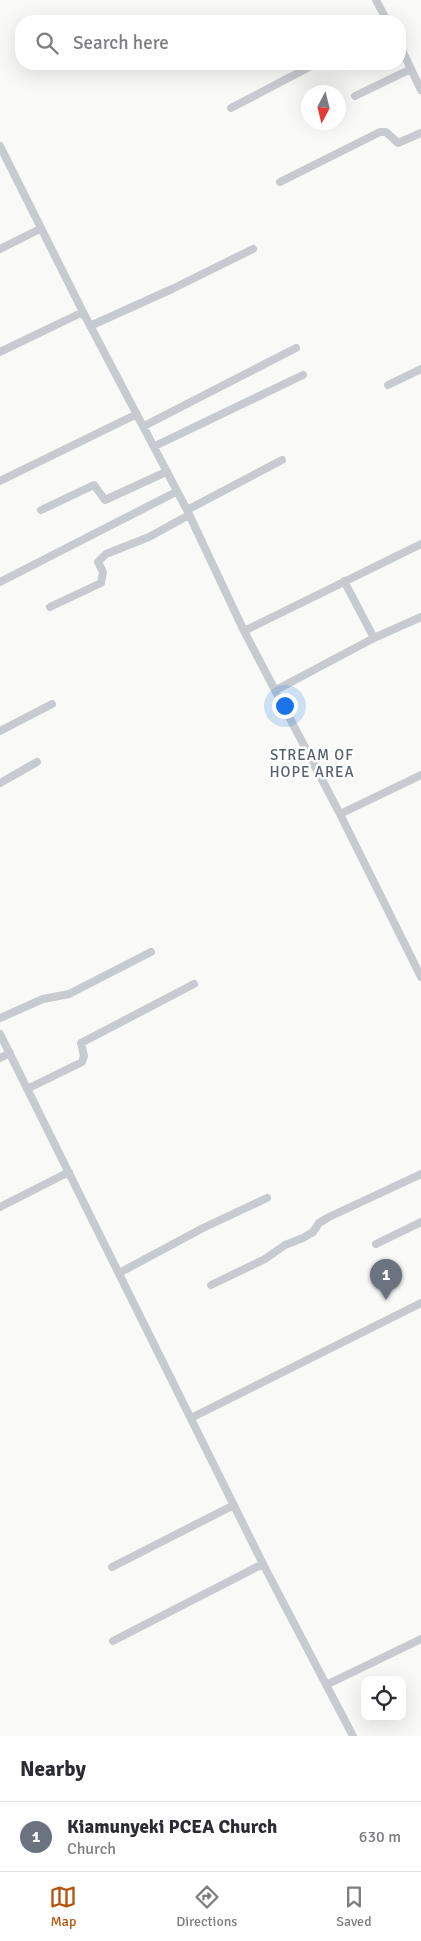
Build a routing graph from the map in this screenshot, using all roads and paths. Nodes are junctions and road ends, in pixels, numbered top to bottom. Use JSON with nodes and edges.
{"nodes":[{"id":1,"x":376,"y":0,"type":"edge"},
{"id":2,"x":384,"y":15,"type":"edge"},
{"id":3,"x":406,"y":59,"type":"edge"},
{"id":4,"x":304,"y":70,"type":"edge"},
{"id":5,"x":411,"y":70,"type":"junction"},
{"id":6,"x":421,"y":90,"type":"edge"},
{"id":7,"x":355,"y":96,"type":"dead end"},
{"id":8,"x":231,"y":108,"type":"dead end"},
{"id":9,"x":421,"y":133,"type":"edge"},
{"id":10,"x":0,"y":146,"type":"edge"},
{"id":11,"x":280,"y":182,"type":"dead end"},
{"id":12,"x":40,"y":229,"type":"junction"},
{"id":13,"x":0,"y":249,"type":"edge"},
{"id":14,"x":253,"y":249,"type":"dead end"},
{"id":15,"x":83,"y":312,"type":"junction"},
{"id":16,"x":90,"y":326,"type":"junction"},
{"id":17,"x":296,"y":348,"type":"dead end"},
{"id":18,"x":0,"y":352,"type":"edge"},
{"id":19,"x":421,"y":369,"type":"edge"},
{"id":20,"x":303,"y":375,"type":"dead end"},
{"id":21,"x":388,"y":385,"type":"dead end"},
{"id":22,"x":137,"y":414,"type":"junction"},
{"id":23,"x":144,"y":426,"type":"junction"},
{"id":24,"x":155,"y":446,"type":"junction"},
{"id":25,"x":282,"y":460,"type":"dead end"},
{"id":26,"x":166,"y":472,"type":"junction"},
{"id":27,"x":0,"y":481,"type":"edge"},
{"id":28,"x":176,"y":492,"type":"junction"},
{"id":29,"x":41,"y":510,"type":"dead end"},
{"id":30,"x":188,"y":513,"type":"junction"},
{"id":31,"x":421,"y":544,"type":"edge"},
{"id":32,"x":344,"y":581,"type":"junction"},
{"id":33,"x":0,"y":582,"type":"edge"},
{"id":34,"x":50,"y":607,"type":"dead end"},
{"id":35,"x":421,"y":617,"type":"edge"},
{"id":36,"x":244,"y":631,"type":"junction"},
{"id":37,"x":374,"y":638,"type":"junction"},
{"id":38,"x":276,"y":690,"type":"junction"},
{"id":39,"x":52,"y":704,"type":"dead end"},
{"id":40,"x":0,"y":731,"type":"edge"},
{"id":41,"x":37,"y":762,"type":"dead end"},
{"id":42,"x":421,"y":775,"type":"edge"},
{"id":43,"x":0,"y":782,"type":"edge"},
{"id":44,"x":340,"y":814,"type":"junction"},
{"id":45,"x":151,"y":952,"type":"dead end"},
{"id":46,"x":420,"y":973,"type":"edge"},
{"id":47,"x":194,"y":984,"type":"dead end"},
{"id":48,"x":0,"y":1018,"type":"edge"},
{"id":49,"x":0,"y":1034,"type":"edge"},
{"id":50,"x":10,"y":1053,"type":"junction"},
{"id":51,"x":0,"y":1058,"type":"edge"},
{"id":52,"x":27,"y":1089,"type":"junction"},
{"id":53,"x":69,"y":1172,"type":"junction"},
{"id":54,"x":421,"y":1174,"type":"edge"},
{"id":55,"x":266,"y":1198,"type":"dead end"},
{"id":56,"x":0,"y":1207,"type":"edge"},
{"id":57,"x":421,"y":1222,"type":"edge"},
{"id":58,"x":376,"y":1244,"type":"dead end"},
{"id":59,"x":119,"y":1273,"type":"junction"},
{"id":60,"x":211,"y":1284,"type":"dead end"},
{"id":61,"x":421,"y":1303,"type":"edge"},
{"id":62,"x":191,"y":1418,"type":"junction"},
{"id":63,"x":234,"y":1505,"type":"junction"},
{"id":64,"x":263,"y":1564,"type":"junction"},
{"id":65,"x":112,"y":1567,"type":"dead end"},
{"id":66,"x":421,"y":1639,"type":"edge"},
{"id":67,"x":113,"y":1641,"type":"dead end"},
{"id":68,"x":326,"y":1684,"type":"junction"},
{"id":69,"x":352,"y":1736,"type":"edge"}],
"edges":[{"from":1,"to":2,"type":"street"},
{"from":3,"to":5,"type":"street"},
{"from":4,"to":8,"type":"street"},
{"from":5,"to":6,"type":"street"},
{"from":5,"to":7,"type":"street"},
{"from":9,"to":11,"type":"street"},
{"from":10,"to":12,"type":"street"},
{"from":12,"to":13,"type":"street"},
{"from":12,"to":15,"type":"street"},
{"from":14,"to":16,"type":"street"},
{"from":15,"to":16,"type":"street"},
{"from":15,"to":18,"type":"street"},
{"from":16,"to":22,"type":"street"},
{"from":17,"to":23,"type":"street"},
{"from":19,"to":21,"type":"street"},
{"from":20,"to":24,"type":"street"},
{"from":22,"to":23,"type":"street"},
{"from":22,"to":27,"type":"street"},
{"from":23,"to":24,"type":"street"},
{"from":24,"to":26,"type":"street"},
{"from":25,"to":30,"type":"street"},
{"from":26,"to":28,"type":"street"},
{"from":26,"to":29,"type":"street"},
{"from":28,"to":30,"type":"street"},
{"from":28,"to":33,"type":"street"},
{"from":30,"to":34,"type":"street"},
{"from":30,"to":36,"type":"street"},
{"from":31,"to":32,"type":"street"},
{"from":32,"to":36,"type":"street"},
{"from":32,"to":37,"type":"street"},
{"from":35,"to":37,"type":"street"},
{"from":36,"to":38,"type":"street"},
{"from":37,"to":38,"type":"street"},
{"from":38,"to":44,"type":"street"},
{"from":39,"to":40,"type":"street"},
{"from":41,"to":43,"type":"street"},
{"from":42,"to":44,"type":"street"},
{"from":44,"to":46,"type":"street"},
{"from":45,"to":48,"type":"street"},
{"from":47,"to":52,"type":"street"},
{"from":49,"to":50,"type":"street"},
{"from":50,"to":51,"type":"street"},
{"from":50,"to":52,"type":"street"},
{"from":52,"to":53,"type":"street"},
{"from":53,"to":56,"type":"street"},
{"from":53,"to":59,"type":"street"},
{"from":54,"to":60,"type":"street"},
{"from":55,"to":59,"type":"street"},
{"from":57,"to":58,"type":"street"},
{"from":59,"to":62,"type":"street"},
{"from":61,"to":62,"type":"street"},
{"from":62,"to":63,"type":"street"},
{"from":63,"to":64,"type":"street"},
{"from":63,"to":65,"type":"street"},
{"from":64,"to":67,"type":"street"},
{"from":64,"to":68,"type":"street"},
{"from":66,"to":68,"type":"street"},
{"from":68,"to":69,"type":"street"}]}
